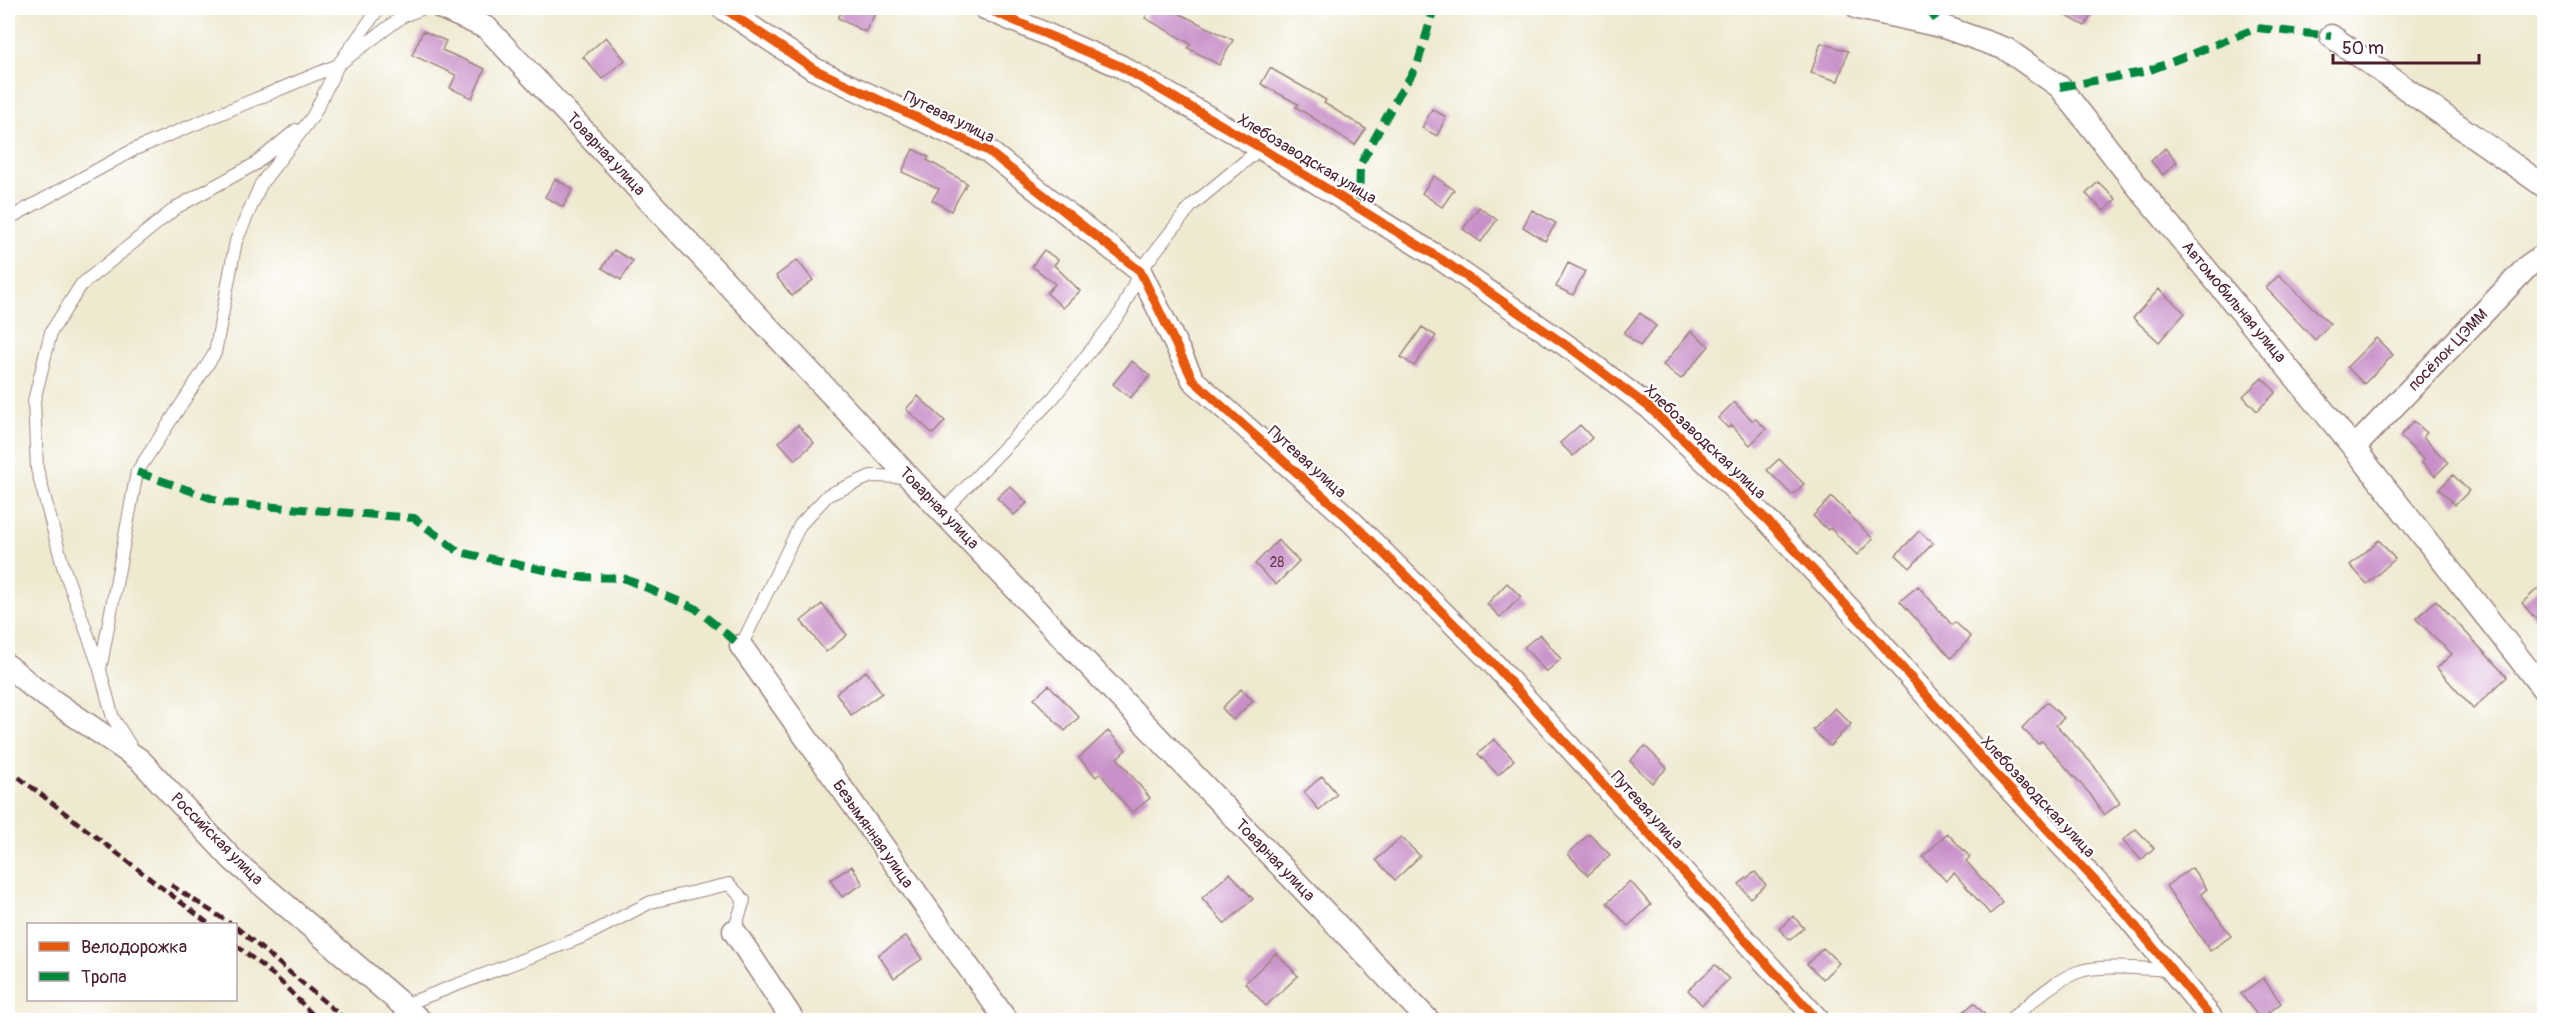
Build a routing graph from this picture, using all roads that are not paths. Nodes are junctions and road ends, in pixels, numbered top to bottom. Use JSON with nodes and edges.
{"nodes":[{"id":1,"x":379,"y":8,"type":"edge"},
{"id":2,"x":424,"y":8,"type":"edge"},
{"id":3,"x":442,"y":8,"type":"edge"},
{"id":4,"x":723,"y":8,"type":"edge"},
{"id":5,"x":985,"y":8,"type":"edge"},
{"id":6,"x":1858,"y":8,"type":"edge"},
{"id":7,"x":2331,"y":36,"type":"dead end"},
{"id":8,"x":338,"y":65,"type":"junction"},
{"id":9,"x":314,"y":116,"type":"junction"},
{"id":10,"x":1261,"y":148,"type":"junction"},
{"id":11,"x":2544,"y":186,"type":"edge"},
{"id":12,"x":8,"y":219,"type":"edge"},
{"id":13,"x":2544,"y":255,"type":"edge"},
{"id":14,"x":1140,"y":271,"type":"junction"},
{"id":15,"x":2354,"y":448,"type":"junction"},
{"id":16,"x":909,"y":477,"type":"junction"},
{"id":17,"x":942,"y":512,"type":"junction"},
{"id":18,"x":741,"y":646,"type":"joint"},
{"id":19,"x":8,"y":666,"type":"edge"},
{"id":20,"x":100,"y":670,"type":"junction"},
{"id":21,"x":2544,"y":690,"type":"edge"},
{"id":22,"x":140,"y":760,"type":"junction"},
{"id":23,"x":734,"y":931,"type":"joint"},
{"id":24,"x":2172,"y":970,"type":"junction"},
{"id":25,"x":412,"y":1013,"type":"edge"},
{"id":26,"x":793,"y":1020,"type":"edge"},
{"id":27,"x":1006,"y":1020,"type":"edge"},
{"id":28,"x":1428,"y":1020,"type":"edge"},
{"id":29,"x":1818,"y":1020,"type":"edge"},
{"id":30,"x":2009,"y":1020,"type":"edge"},
{"id":31,"x":2213,"y":1020,"type":"edge"}],
"edges":[{"from":1,"to":8,"type":"lane"},
{"from":2,"to":8,"type":"lane"},
{"from":3,"to":16,"type":"street","name":"Товарная улица"},
{"from":4,"to":14,"type":"street","name":"Путевая улица"},
{"from":5,"to":10,"type":"street","name":"Хлебозаводская улица"},
{"from":6,"to":15,"type":"street","name":"Автомобильная улица"},
{"from":7,"to":11,"type":"street"},
{"from":8,"to":9,"type":"lane"},
{"from":8,"to":12,"type":"lane"},
{"from":9,"to":20,"type":"lane"},
{"from":9,"to":20,"type":"lane"},
{"from":10,"to":14,"type":"lane"},
{"from":10,"to":24,"type":"street","name":"Хлебозаводская улица"},
{"from":13,"to":15,"type":"street","name":"посёлок ЦЭММ"},
{"from":14,"to":17,"type":"lane"},
{"from":14,"to":29,"type":"street","name":"Путевая улица"},
{"from":15,"to":21,"type":"street","name":"Автомобильная улица"},
{"from":16,"to":17,"type":"street","name":"Товарная улица"},
{"from":16,"to":18,"type":"lane"},
{"from":17,"to":28,"type":"street","name":"Товарная улица"},
{"from":18,"to":27,"type":"street","name":"Безымянная улица"},
{"from":19,"to":22,"type":"street","name":"Российская улица"},
{"from":20,"to":22,"type":"lane"},
{"from":22,"to":25,"type":"street","name":"Российская улица"},
{"from":23,"to":25,"type":"lane"},
{"from":23,"to":26,"type":"street"},
{"from":24,"to":30,"type":"lane"},
{"from":24,"to":31,"type":"street","name":"Хлебозаводская улица"}]}
